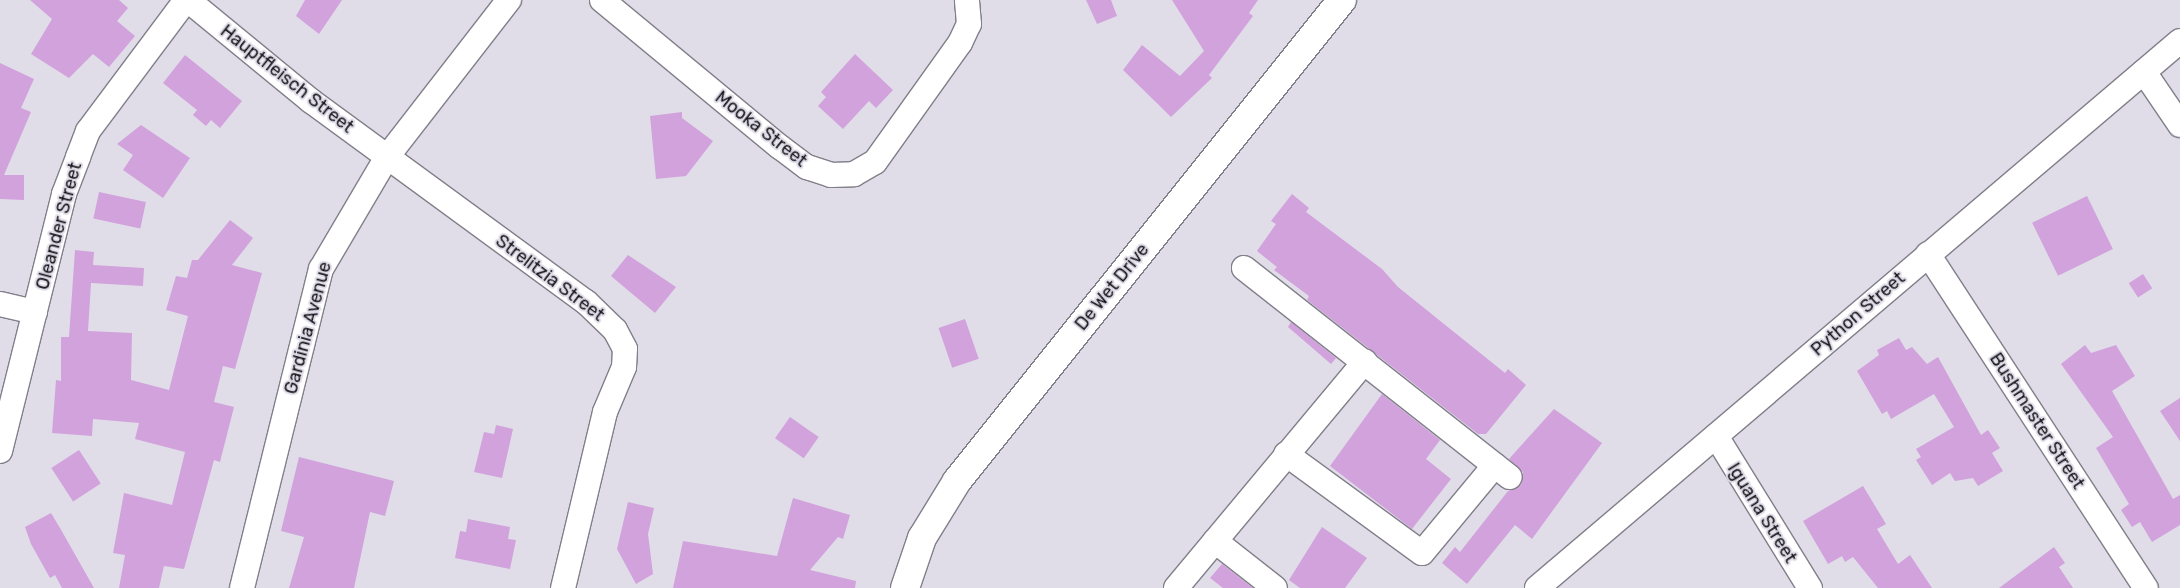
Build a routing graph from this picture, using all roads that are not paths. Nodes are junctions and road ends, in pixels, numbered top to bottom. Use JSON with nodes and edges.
{"nodes":[{"id":1,"x":187,"y":0,"type":"edge"},
{"id":2,"x":509,"y":0,"type":"edge"},
{"id":3,"x":602,"y":0,"type":"edge"},
{"id":4,"x":967,"y":0,"type":"edge"},
{"id":5,"x":1342,"y":0,"type":"edge"},
{"id":6,"x":2180,"y":41,"type":"edge"},
{"id":7,"x":2144,"y":72,"type":"junction"},
{"id":8,"x":2180,"y":125,"type":"edge"},
{"id":9,"x":387,"y":157,"type":"junction"},
{"id":10,"x":1928,"y":254,"type":"junction"},
{"id":11,"x":1244,"y":268,"type":"dead end"},
{"id":12,"x":0,"y":304,"type":"edge"},
{"id":13,"x":35,"y":312,"type":"junction"},
{"id":14,"x":1371,"y":365,"type":"junction"},
{"id":15,"x":1716,"y":436,"type":"junction"},
{"id":16,"x":0,"y":451,"type":"edge"},
{"id":17,"x":1291,"y":458,"type":"junction"},
{"id":18,"x":1220,"y":545,"type":"junction"},
{"id":19,"x":242,"y":588,"type":"edge"},
{"id":20,"x":563,"y":588,"type":"edge"},
{"id":21,"x":905,"y":588,"type":"edge"},
{"id":22,"x":1176,"y":588,"type":"edge"},
{"id":23,"x":1193,"y":588,"type":"edge"},
{"id":24,"x":1275,"y":588,"type":"edge"},
{"id":25,"x":1537,"y":588,"type":"edge"},
{"id":26,"x":1810,"y":588,"type":"edge"},
{"id":27,"x":2146,"y":588,"type":"edge"}],
"edges":[{"from":1,"to":9,"type":"street","name":"Hauptfleisch Street"},
{"from":1,"to":13,"type":"street","name":"Oleander Street"},
{"from":2,"to":9,"type":"street","name":"Gardinia Avenue"},
{"from":3,"to":4,"type":"street","name":"Mooka Street"},
{"from":5,"to":21,"type":"street","name":"De Wet Drive"},
{"from":6,"to":7,"type":"street","name":"Python Street"},
{"from":7,"to":8,"type":"street"},
{"from":7,"to":10,"type":"street","name":"Python Street"},
{"from":9,"to":19,"type":"street","name":"Gardinia Avenue"},
{"from":9,"to":20,"type":"street","name":"Strelitzia Street"},
{"from":10,"to":15,"type":"street","name":"Python Street"},
{"from":10,"to":27,"type":"street","name":"Bushmaster Street"},
{"from":11,"to":14,"type":"street"},
{"from":12,"to":13,"type":"street"},
{"from":13,"to":16,"type":"street","name":"Oleander Street"},
{"from":14,"to":17,"type":"street"},
{"from":14,"to":17,"type":"street"},
{"from":15,"to":25,"type":"street","name":"Python Street"},
{"from":15,"to":26,"type":"street","name":"Iguana Street"},
{"from":17,"to":18,"type":"street"},
{"from":18,"to":22,"type":"street"},
{"from":18,"to":23,"type":"street"},
{"from":18,"to":24,"type":"street"}]}
